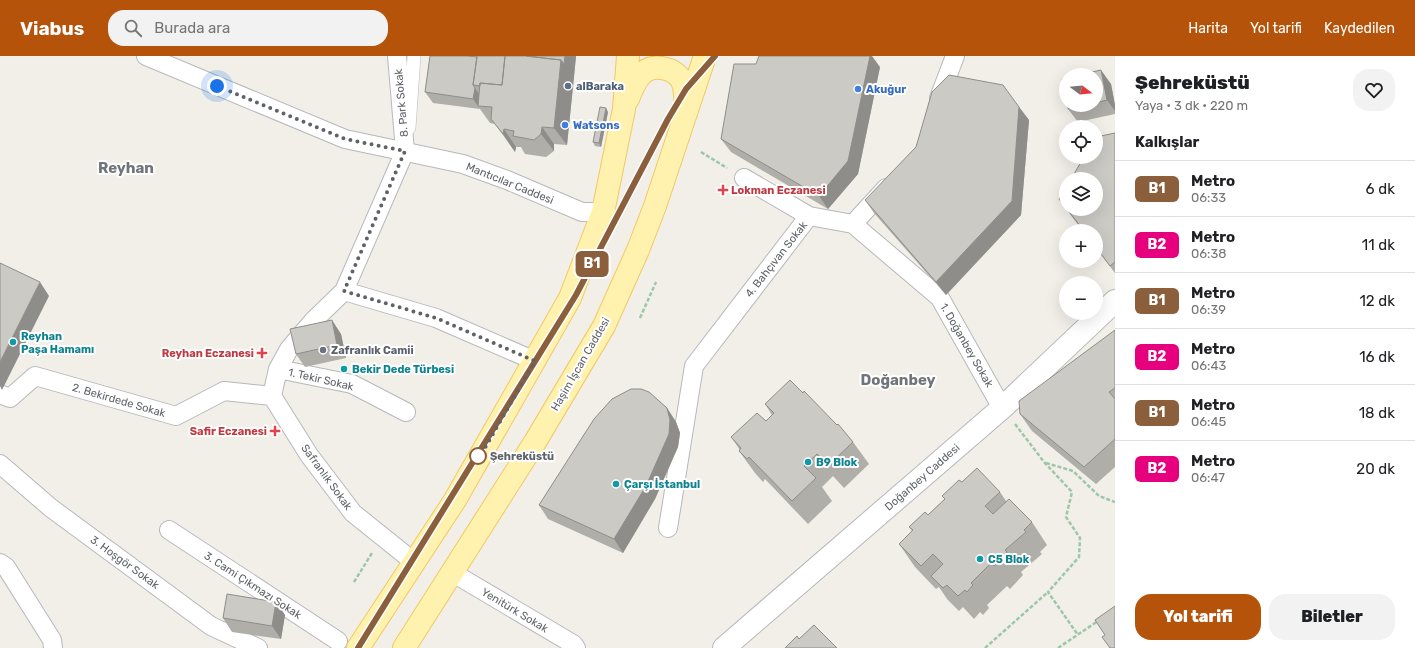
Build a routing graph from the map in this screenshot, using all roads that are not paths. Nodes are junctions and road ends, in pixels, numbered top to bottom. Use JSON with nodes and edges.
{"nodes":[{"id":1,"x":146,"y":56,"type":"edge"},
{"id":2,"x":397,"y":56,"type":"edge"},
{"id":3,"x":414,"y":56,"type":"edge"},
{"id":4,"x":628,"y":56,"type":"edge"},
{"id":5,"x":705,"y":56,"type":"edge"},
{"id":6,"x":713,"y":56,"type":"edge"},
{"id":7,"x":955,"y":56,"type":"edge"},
{"id":8,"x":697,"y":83,"type":"junction"},
{"id":9,"x":624,"y":109,"type":"junction"},
{"id":10,"x":686,"y":115,"type":"junction"},
{"id":11,"x":931,"y":116,"type":"edge"},
{"id":12,"x":405,"y":151,"type":"junction"},
{"id":13,"x":898,"y":174,"type":"edge"},
{"id":14,"x":744,"y":178,"type":"road end"},
{"id":15,"x":603,"y":212,"type":"junction"},
{"id":16,"x":809,"y":216,"type":"junction"},
{"id":17,"x":854,"y":224,"type":"junction"},
{"id":18,"x":344,"y":291,"type":"junction"},
{"id":19,"x":1115,"y":301,"type":"edge"},
{"id":20,"x":535,"y":361,"type":"junction"},
{"id":21,"x":278,"y":369,"type":"junction"},
{"id":22,"x":0,"y":394,"type":"edge"},
{"id":23,"x":272,"y":396,"type":"junction"},
{"id":24,"x":1002,"y":408,"type":"junction"},
{"id":25,"x":406,"y":412,"type":"dead end"},
{"id":26,"x":0,"y":464,"type":"edge"},
{"id":27,"x":668,"y":528,"type":"dead end"},
{"id":28,"x":169,"y":530,"type":"dead end"},
{"id":29,"x":414,"y":562,"type":"junction"},
{"id":30,"x":0,"y":563,"type":"edge"},
{"id":31,"x":453,"y":573,"type":"junction"},
{"id":32,"x":348,"y":644,"type":"edge"},
{"id":33,"x":54,"y":648,"type":"edge"},
{"id":34,"x":258,"y":648,"type":"edge"},
{"id":35,"x":404,"y":648,"type":"edge"},
{"id":36,"x":576,"y":648,"type":"edge"},
{"id":37,"x":724,"y":648,"type":"edge"}],
"edges":[{"from":1,"to":12,"type":"street","name":"Mantıcılar Caddesi"},
{"from":2,"to":12,"type":"street","name":"8. Park Sokak"},
{"from":3,"to":12,"type":"street"},
{"from":4,"to":9,"type":"main road"},
{"from":5,"to":8,"type":"main road","name":"Haşim İşcan Caddesi"},
{"from":6,"to":8,"type":"main road"},
{"from":7,"to":11,"type":"street"},
{"from":8,"to":10,"type":"main road","name":"Haşim İşcan Caddesi"},
{"from":9,"to":10,"type":"main road"},
{"from":9,"to":15,"type":"main road"},
{"from":10,"to":31,"type":"main road","name":"Haşim İşcan Caddesi"},
{"from":12,"to":15,"type":"street","name":"Mantıcılar Caddesi"},
{"from":12,"to":18,"type":"street"},
{"from":13,"to":17,"type":"street"},
{"from":14,"to":16,"type":"street"},
{"from":15,"to":20,"type":"main road"},
{"from":16,"to":17,"type":"street","name":"4. Bahçıvan Sokak"},
{"from":16,"to":27,"type":"street","name":"4. Bahçıvan Sokak"},
{"from":17,"to":24,"type":"street","name":"1. Doğanbey Sokak"},
{"from":18,"to":20,"type":"street"},
{"from":18,"to":21,"type":"street"},
{"from":19,"to":24,"type":"street","name":"Doğanbey Caddesi"},
{"from":20,"to":29,"type":"main road"},
{"from":21,"to":23,"type":"street"},
{"from":21,"to":25,"type":"street","name":"1. Tekir Sokak"},
{"from":22,"to":23,"type":"street","name":"2. Bekirdede Sokak"},
{"from":23,"to":29,"type":"street","name":"Safranlık Sokak"},
{"from":24,"to":37,"type":"street","name":"Doğanbey Caddesi"},
{"from":26,"to":34,"type":"street","name":"3. Hoşgör Sokak"},
{"from":28,"to":32,"type":"street","name":"3. Cami Çıkmazı Sokak"},
{"from":29,"to":32,"type":"main road"},
{"from":30,"to":33,"type":"street"},
{"from":31,"to":35,"type":"main road","name":"Haşim İşcan Caddesi"},
{"from":31,"to":36,"type":"street","name":"Yenitürk Sokak"}]}
